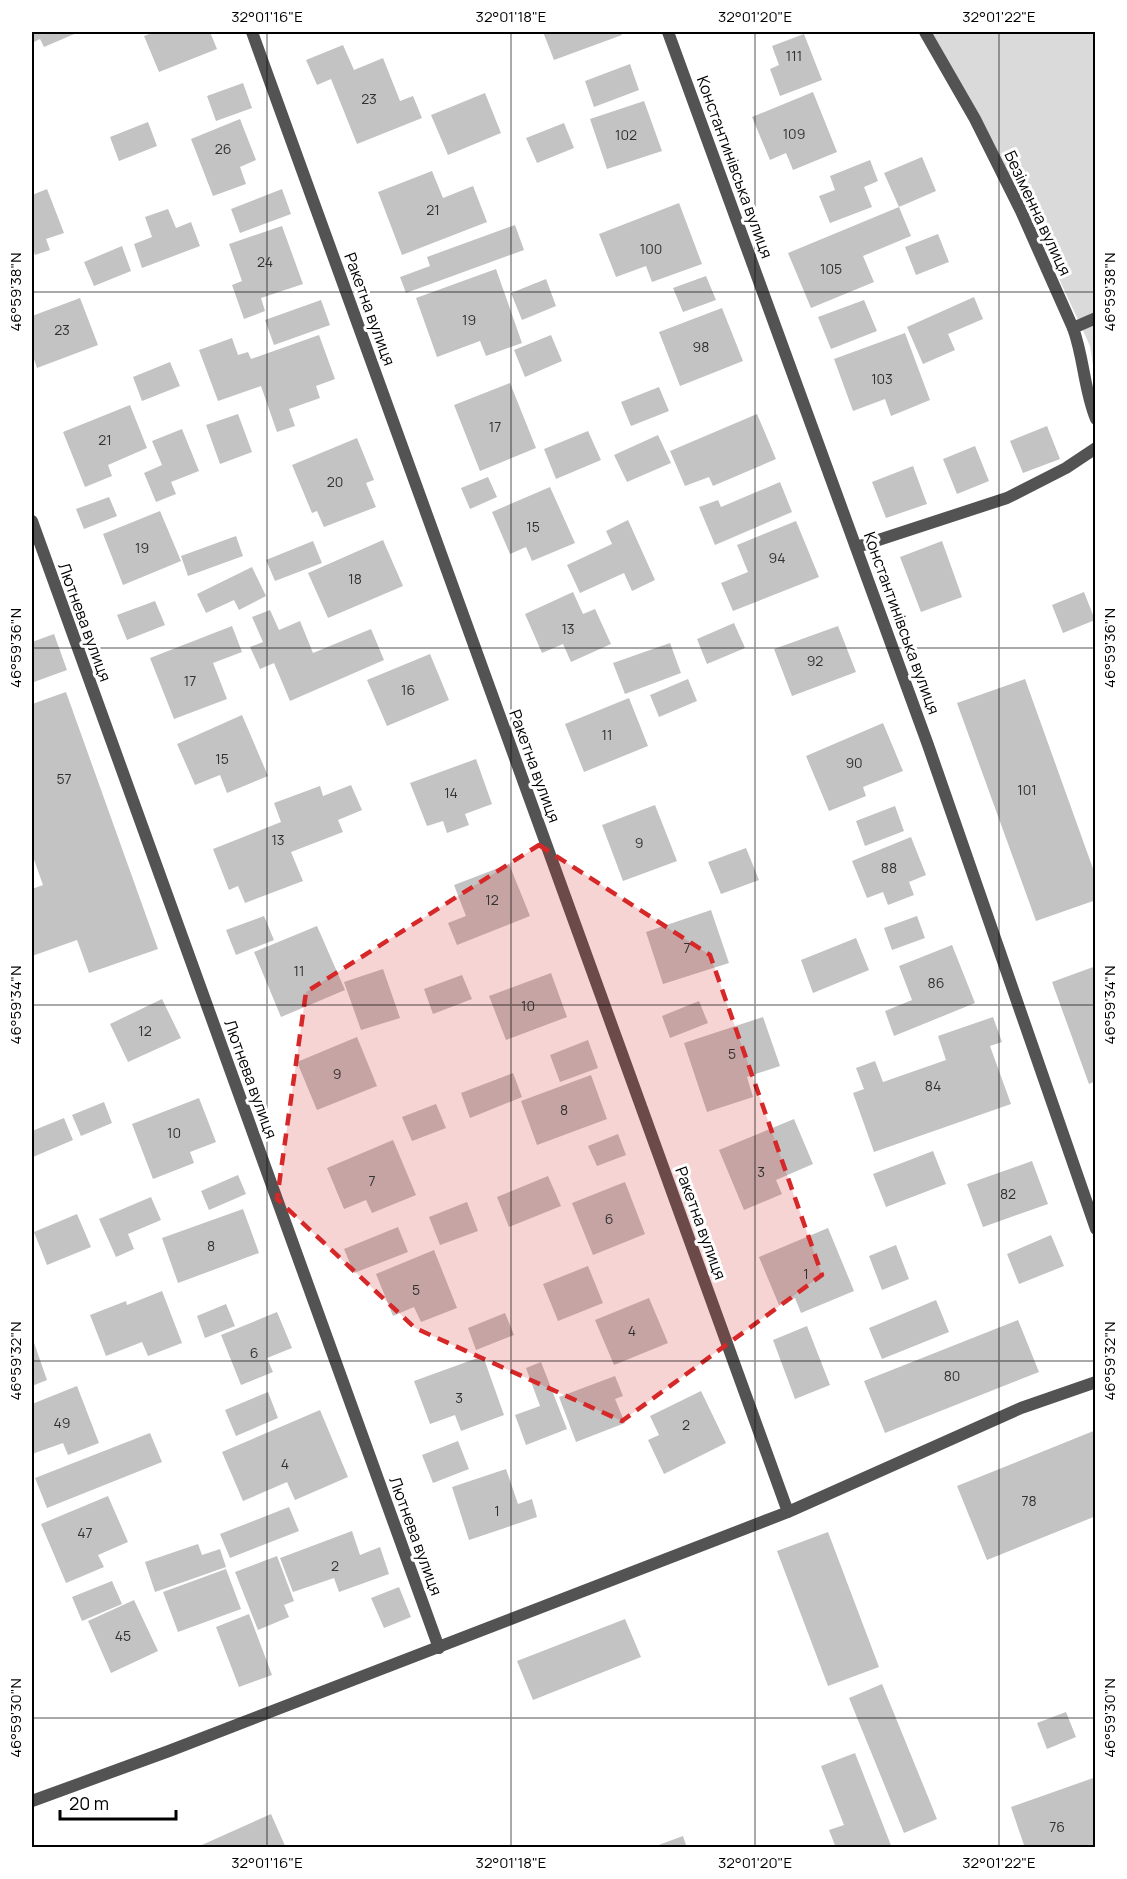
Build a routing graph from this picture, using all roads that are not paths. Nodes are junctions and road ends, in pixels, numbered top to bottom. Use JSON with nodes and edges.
{"nodes":[{"id":1,"x":252,"y":32,"type":"edge"},
{"id":2,"x":669,"y":32,"type":"edge"},
{"id":3,"x":925,"y":32,"type":"edge"},
{"id":4,"x":1095,"y":318,"type":"edge"},
{"id":5,"x":1073,"y":328,"type":"junction"},
{"id":6,"x":1095,"y":419,"type":"edge"},
{"id":7,"x":1095,"y":448,"type":"edge"},
{"id":8,"x":32,"y":521,"type":"edge"},
{"id":9,"x":857,"y":547,"type":"junction"},
{"id":10,"x":1095,"y":1229,"type":"edge"},
{"id":11,"x":1095,"y":1382,"type":"edge"},
{"id":12,"x":788,"y":1512,"type":"junction"},
{"id":13,"x":439,"y":1648,"type":"junction"},
{"id":14,"x":32,"y":1801,"type":"edge"}],
"edges":[{"from":1,"to":12,"type":"street","name":"Ракетна вулиця"},
{"from":2,"to":9,"type":"street","name":"Константинівська вулиця"},
{"from":3,"to":5,"type":"street","name":"Безіменна вулиця"},
{"from":4,"to":5,"type":"street"},
{"from":5,"to":6,"type":"street","name":"Безіменна вулиця"},
{"from":7,"to":9,"type":"street"},
{"from":8,"to":13,"type":"street","name":"Лютнева вулиця"},
{"from":9,"to":10,"type":"street","name":"Константинівська вулиця"},
{"from":11,"to":12,"type":"street"},
{"from":12,"to":13,"type":"street"},
{"from":13,"to":14,"type":"street"}]}
